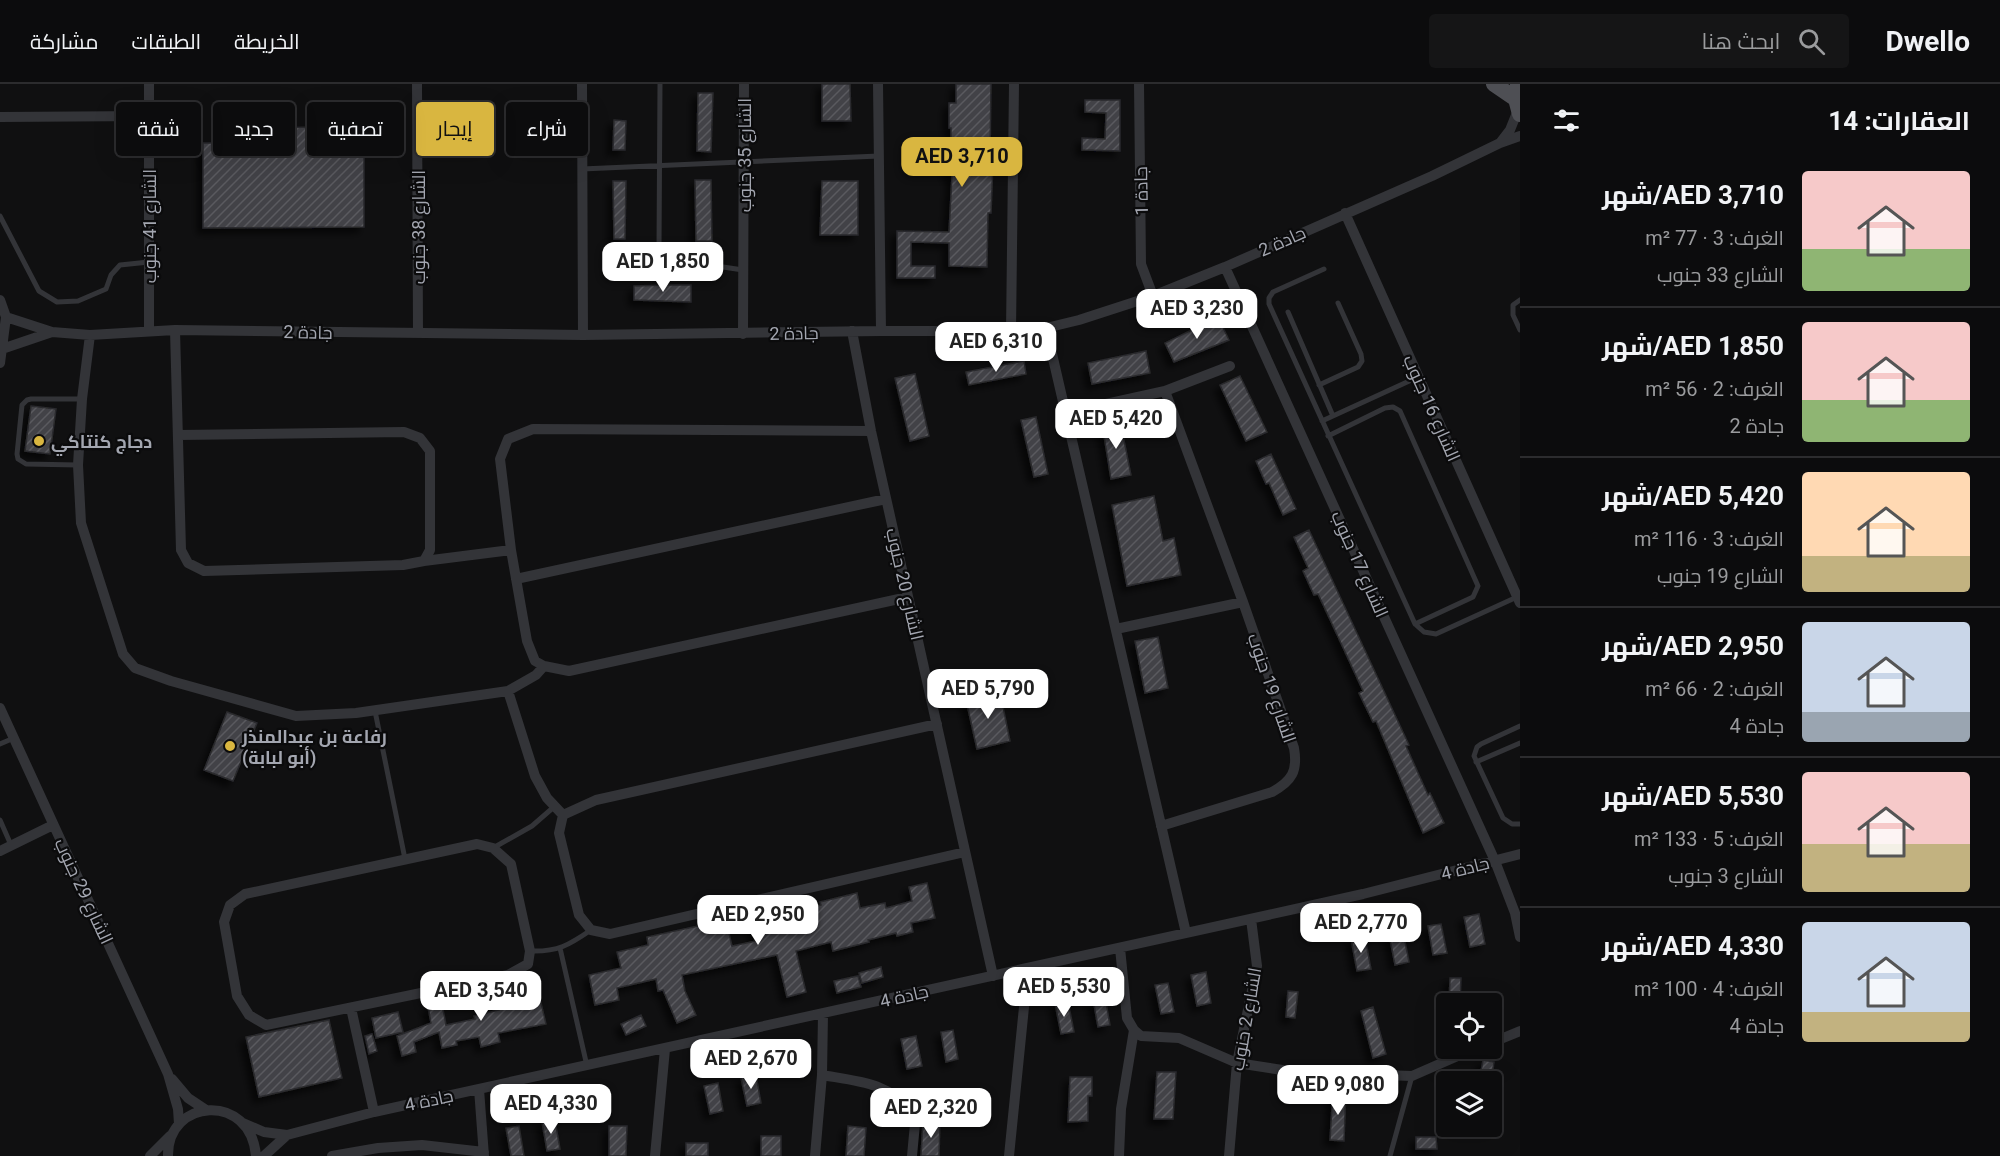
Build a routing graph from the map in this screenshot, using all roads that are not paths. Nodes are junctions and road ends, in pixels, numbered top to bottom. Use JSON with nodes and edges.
{"nodes":[{"id":1,"x":149,"y":84,"type":"edge"},
{"id":2,"x":417,"y":84,"type":"edge"},
{"id":3,"x":582,"y":84,"type":"edge"},
{"id":4,"x":660,"y":84,"type":"edge"},
{"id":5,"x":744,"y":84,"type":"edge"},
{"id":6,"x":878,"y":84,"type":"edge"},
{"id":7,"x":1014,"y":84,"type":"edge"},
{"id":8,"x":1139,"y":84,"type":"edge"},
{"id":9,"x":1494,"y":84,"type":"edge"},
{"id":10,"x":149,"y":102,"type":"edge"},
{"id":11,"x":1518,"y":102,"type":"edge"},
{"id":12,"x":116,"y":116,"type":"edge"},
{"id":13,"x":0,"y":117,"type":"edge"},
{"id":14,"x":1520,"y":136,"type":"edge"},
{"id":15,"x":1500,"y":143,"type":"junction"},
{"id":16,"x":149,"y":156,"type":"edge"},
{"id":17,"x":879,"y":156,"type":"junction"},
{"id":18,"x":744,"y":162,"type":"junction"},
{"id":19,"x":659,"y":166,"type":"junction"},
{"id":20,"x":582,"y":169,"type":"junction"},
{"id":21,"x":1345,"y":213,"type":"junction"},
{"id":22,"x":0,"y":216,"type":"edge"},
{"id":23,"x":149,"y":262,"type":"junction"},
{"id":24,"x":1226,"y":267,"type":"junction"},
{"id":25,"x":1324,"y":269,"type":"dead end"},
{"id":26,"x":743,"y":270,"type":"junction"},
{"id":27,"x":1153,"y":296,"type":"junction"},
{"id":28,"x":0,"y":300,"type":"edge"},
{"id":29,"x":1520,"y":300,"type":"edge"},
{"id":30,"x":1338,"y":303,"type":"dead end"},
{"id":31,"x":1288,"y":312,"type":"dead end"},
{"id":32,"x":6,"y":317,"type":"junction"},
{"id":33,"x":1046,"y":328,"type":"junction"},
{"id":34,"x":175,"y":330,"type":"junction"},
{"id":35,"x":1520,"y":330,"type":"edge"},
{"id":36,"x":852,"y":331,"type":"junction"},
{"id":37,"x":881,"y":331,"type":"junction"},
{"id":38,"x":1011,"y":331,"type":"junction"},
{"id":39,"x":52,"y":332,"type":"junction"},
{"id":40,"x":148,"y":332,"type":"junction"},
{"id":41,"x":418,"y":333,"type":"junction"},
{"id":42,"x":743,"y":334,"type":"junction"},
{"id":43,"x":90,"y":335,"type":"junction"},
{"id":44,"x":583,"y":335,"type":"junction"},
{"id":45,"x":2,"y":349,"type":"junction"},
{"id":46,"x":0,"y":363,"type":"edge"},
{"id":47,"x":1230,"y":366,"type":"dead end"},
{"id":48,"x":1418,"y":377,"type":"junction"},
{"id":49,"x":1319,"y":384,"type":"junction"},
{"id":50,"x":1164,"y":390,"type":"junction"},
{"id":51,"x":82,"y":399,"type":"junction"},
{"id":52,"x":1065,"y":413,"type":"junction"},
{"id":53,"x":1334,"y":416,"type":"junction"},
{"id":54,"x":1322,"y":421,"type":"junction"},
{"id":55,"x":871,"y":431,"type":"junction"},
{"id":56,"x":179,"y":435,"type":"junction"},
{"id":57,"x":1328,"y":436,"type":"junction"},
{"id":58,"x":78,"y":465,"type":"junction"},
{"id":59,"x":886,"y":499,"type":"junction"},
{"id":60,"x":511,"y":550,"type":"junction"},
{"id":61,"x":424,"y":561,"type":"junction"},
{"id":62,"x":516,"y":579,"type":"junction"},
{"id":63,"x":908,"y":597,"type":"junction"},
{"id":64,"x":1519,"y":600,"type":"edge"},
{"id":65,"x":1243,"y":602,"type":"junction"},
{"id":66,"x":1415,"y":624,"type":"junction"},
{"id":67,"x":1116,"y":629,"type":"junction"},
{"id":68,"x":544,"y":666,"type":"junction"},
{"id":69,"x":508,"y":691,"type":"junction"},
{"id":70,"x":0,"y":708,"type":"edge"},
{"id":71,"x":375,"y":711,"type":"junction"},
{"id":72,"x":936,"y":724,"type":"junction"},
{"id":73,"x":1520,"y":726,"type":"edge"},
{"id":74,"x":14,"y":738,"type":"junction"},
{"id":75,"x":1520,"y":743,"type":"edge"},
{"id":76,"x":0,"y":744,"type":"edge"},
{"id":77,"x":1476,"y":762,"type":"junction"},
{"id":78,"x":555,"y":806,"type":"junction"},
{"id":79,"x":563,"y":815,"type":"junction"},
{"id":80,"x":0,"y":820,"type":"edge"},
{"id":81,"x":1520,"y":824,"type":"edge"},
{"id":82,"x":53,"y":825,"type":"junction"},
{"id":83,"x":1161,"y":826,"type":"junction"},
{"id":84,"x":11,"y":845,"type":"junction"},
{"id":85,"x":493,"y":848,"type":"junction"},
{"id":86,"x":0,"y":850,"type":"edge"},
{"id":87,"x":965,"y":852,"type":"junction"},
{"id":88,"x":1520,"y":854,"type":"edge"},
{"id":89,"x":405,"y":859,"type":"junction"},
{"id":90,"x":1495,"y":861,"type":"junction"},
{"id":91,"x":1251,"y":919,"type":"junction"},
{"id":92,"x":591,"y":930,"type":"junction"},
{"id":93,"x":1186,"y":933,"type":"junction"},
{"id":94,"x":1520,"y":937,"type":"edge"},
{"id":95,"x":560,"y":948,"type":"junction"},
{"id":96,"x":1120,"y":948,"type":"junction"},
{"id":97,"x":530,"y":951,"type":"junction"},
{"id":98,"x":1020,"y":970,"type":"junction"},
{"id":99,"x":993,"y":976,"type":"junction"},
{"id":100,"x":351,"y":1008,"type":"junction"},
{"id":101,"x":823,"y":1014,"type":"junction"},
{"id":102,"x":1134,"y":1030,"type":"junction"},
{"id":103,"x":1520,"y":1031,"type":"edge"},
{"id":104,"x":1502,"y":1038,"type":"edge"},
{"id":105,"x":665,"y":1049,"type":"junction"},
{"id":106,"x":1451,"y":1059,"type":"edge"},
{"id":107,"x":1237,"y":1063,"type":"junction"},
{"id":108,"x":587,"y":1066,"type":"junction"},
{"id":109,"x":168,"y":1074,"type":"junction"},
{"id":110,"x":822,"y":1075,"type":"junction"},
{"id":111,"x":1412,"y":1076,"type":"junction"},
{"id":112,"x":479,"y":1089,"type":"junction"},
{"id":113,"x":206,"y":1110,"type":"junction"},
{"id":114,"x":374,"y":1112,"type":"junction"},
{"id":115,"x":243,"y":1123,"type":"junction"},
{"id":116,"x":179,"y":1124,"type":"junction"},
{"id":117,"x":172,"y":1133,"type":"junction"},
{"id":118,"x":287,"y":1135,"type":"junction"},
{"id":119,"x":484,"y":1154,"type":"edge"},
{"id":120,"x":150,"y":1156,"type":"edge"},
{"id":121,"x":168,"y":1156,"type":"edge"},
{"id":122,"x":256,"y":1156,"type":"edge"},
{"id":123,"x":264,"y":1156,"type":"edge"},
{"id":124,"x":332,"y":1156,"type":"edge"},
{"id":125,"x":655,"y":1156,"type":"edge"},
{"id":126,"x":815,"y":1156,"type":"edge"},
{"id":127,"x":912,"y":1156,"type":"edge"},
{"id":128,"x":1009,"y":1156,"type":"edge"},
{"id":129,"x":1119,"y":1156,"type":"edge"},
{"id":130,"x":1229,"y":1156,"type":"edge"},
{"id":131,"x":1390,"y":1156,"type":"edge"}],
"edges":[{"from":1,"to":10,"type":"street","name":"الشارع 41 جنوب"},
{"from":2,"to":41,"type":"street","name":"الشارع 38 جنوب"},
{"from":3,"to":20,"type":"street"},
{"from":4,"to":19,"type":"lane"},
{"from":5,"to":18,"type":"street","name":"الشارع 35 جنوب"},
{"from":6,"to":17,"type":"street"},
{"from":7,"to":38,"type":"street"},
{"from":8,"to":27,"type":"street","name":"جادة 1"},
{"from":9,"to":11,"type":"main road"},
{"from":11,"to":15,"type":"street"},
{"from":12,"to":13,"type":"street"},
{"from":14,"to":15,"type":"street","name":"جادة 2"},
{"from":15,"to":21,"type":"street","name":"جادة 2"},
{"from":16,"to":23,"type":"street","name":"الشارع 41 جنوب"},
{"from":17,"to":18,"type":"lane"},
{"from":17,"to":37,"type":"street"},
{"from":18,"to":19,"type":"lane"},
{"from":18,"to":26,"type":"street","name":"الشارع 35 جنوب"},
{"from":19,"to":20,"type":"lane"},
{"from":19,"to":26,"type":"lane"},
{"from":20,"to":44,"type":"street"},
{"from":21,"to":24,"type":"street","name":"جادة 2"},
{"from":21,"to":48,"type":"street","name":"الشارع 16 جنوب"},
{"from":22,"to":23,"type":"lane"},
{"from":23,"to":40,"type":"street","name":"الشارع 41 جنوب"},
{"from":24,"to":27,"type":"street","name":"جادة 2"},
{"from":24,"to":90,"type":"street","name":"الشارع 17 جنوب"},
{"from":25,"to":54,"type":"lane"},
{"from":26,"to":42,"type":"street","name":"الشارع 35 جنوب"},
{"from":27,"to":33,"type":"street","name":"جادة 2"},
{"from":28,"to":32,"type":"street"},
{"from":29,"to":35,"type":"lane"},
{"from":30,"to":49,"type":"lane"},
{"from":31,"to":49,"type":"lane"},
{"from":32,"to":39,"type":"street","name":"جادة 2"},
{"from":32,"to":45,"type":"street"},
{"from":33,"to":38,"type":"street","name":"جادة 2"},
{"from":33,"to":52,"type":"street"},
{"from":34,"to":40,"type":"street","name":"جادة 2"},
{"from":34,"to":41,"type":"street","name":"جادة 2"},
{"from":34,"to":56,"type":"street"},
{"from":36,"to":37,"type":"street","name":"جادة 2"},
{"from":36,"to":42,"type":"street","name":"جادة 2"},
{"from":36,"to":55,"type":"street","name":"الشارع 20 جنوب"},
{"from":37,"to":38,"type":"street","name":"جادة 2"},
{"from":39,"to":43,"type":"street","name":"جادة 2"},
{"from":39,"to":45,"type":"street","name":"جادة 2"},
{"from":40,"to":43,"type":"street","name":"جادة 2"},
{"from":41,"to":44,"type":"street","name":"جادة 2"},
{"from":42,"to":44,"type":"street","name":"جادة 2"},
{"from":43,"to":51,"type":"street"},
{"from":45,"to":46,"type":"street"},
{"from":47,"to":50,"type":"street"},
{"from":48,"to":53,"type":"lane"},
{"from":48,"to":64,"type":"street","name":"الشارع 16 جنوب"},
{"from":49,"to":53,"type":"lane"},
{"from":50,"to":52,"type":"street"},
{"from":50,"to":65,"type":"street","name":"الشارع 19 جنوب"},
{"from":51,"to":58,"type":"street"},
{"from":51,"to":58,"type":"lane"},
{"from":52,"to":67,"type":"street"},
{"from":53,"to":54,"type":"lane"},
{"from":54,"to":57,"type":"lane"},
{"from":55,"to":59,"type":"street","name":"الشارع 20 جنوب"},
{"from":55,"to":60,"type":"street"},
{"from":56,"to":61,"type":"street"},
{"from":56,"to":61,"type":"street"},
{"from":57,"to":66,"type":"lane"},
{"from":57,"to":66,"type":"lane"},
{"from":58,"to":71,"type":"street"},
{"from":59,"to":62,"type":"street"},
{"from":59,"to":63,"type":"street","name":"الشارع 20 جنوب"},
{"from":60,"to":61,"type":"street"},
{"from":60,"to":62,"type":"street"},
{"from":62,"to":68,"type":"street"},
{"from":63,"to":68,"type":"street"},
{"from":63,"to":72,"type":"street","name":"الشارع 20 جنوب"},
{"from":64,"to":66,"type":"lane"},
{"from":65,"to":67,"type":"street"},
{"from":65,"to":83,"type":"street","name":"الشارع 19 جنوب"},
{"from":67,"to":83,"type":"street"},
{"from":68,"to":69,"type":"street"},
{"from":69,"to":71,"type":"street"},
{"from":69,"to":78,"type":"street"},
{"from":70,"to":74,"type":"street","name":"الشارع 29 جنوب"},
{"from":71,"to":89,"type":"lane"},
{"from":72,"to":79,"type":"street"},
{"from":72,"to":87,"type":"street","name":"الشارع 20 جنوب"},
{"from":73,"to":77,"type":"lane"},
{"from":74,"to":76,"type":"lane"},
{"from":74,"to":82,"type":"street","name":"الشارع 29 جنوب"},
{"from":75,"to":77,"type":"lane"},
{"from":77,"to":81,"type":"lane"},
{"from":78,"to":79,"type":"street"},
{"from":78,"to":85,"type":"lane"},
{"from":79,"to":92,"type":"street"},
{"from":80,"to":84,"type":"lane"},
{"from":82,"to":84,"type":"street"},
{"from":82,"to":109,"type":"street","name":"الشارع 29 جنوب"},
{"from":83,"to":93,"type":"street"},
{"from":84,"to":86,"type":"street"},
{"from":85,"to":89,"type":"street"},
{"from":85,"to":97,"type":"street"},
{"from":87,"to":92,"type":"street"},
{"from":87,"to":99,"type":"street","name":"الشارع 20 جنوب"},
{"from":88,"to":90,"type":"street","name":"جادة 4"},
{"from":89,"to":100,"type":"street"},
{"from":90,"to":91,"type":"street","name":"جادة 4"},
{"from":90,"to":94,"type":"street","name":"الشارع 17 جنوب"},
{"from":91,"to":93,"type":"street","name":"جادة 4"},
{"from":91,"to":107,"type":"street","name":"الشارع 2 جنوب"},
{"from":92,"to":95,"type":"lane"},
{"from":93,"to":96,"type":"street","name":"جادة 4"},
{"from":95,"to":97,"type":"lane"},
{"from":95,"to":108,"type":"lane"},
{"from":96,"to":98,"type":"street","name":"جادة 4"},
{"from":96,"to":102,"type":"street"},
{"from":97,"to":100,"type":"street"},
{"from":98,"to":99,"type":"street","name":"جادة 4"},
{"from":98,"to":128,"type":"street"},
{"from":99,"to":101,"type":"street","name":"جادة 4"},
{"from":100,"to":114,"type":"street"},
{"from":101,"to":105,"type":"street","name":"جادة 4"},
{"from":101,"to":110,"type":"street"},
{"from":102,"to":107,"type":"street"},
{"from":102,"to":129,"type":"street"},
{"from":103,"to":104,"type":"street"},
{"from":105,"to":108,"type":"street","name":"جادة 4"},
{"from":105,"to":125,"type":"street"},
{"from":106,"to":111,"type":"street"},
{"from":107,"to":111,"type":"street"},
{"from":107,"to":130,"type":"street","name":"الشارع 2 جنوب"},
{"from":108,"to":112,"type":"street","name":"جادة 4"},
{"from":109,"to":113,"type":"street","name":"الشارع 29 جنوب"},
{"from":109,"to":116,"type":"street","name":"الشارع 29 جنوب"},
{"from":110,"to":126,"type":"street"},
{"from":110,"to":127,"type":"street"},
{"from":111,"to":131,"type":"lane"},
{"from":112,"to":114,"type":"street","name":"جادة 4"},
{"from":112,"to":119,"type":"street"},
{"from":113,"to":115,"type":"street","name":"جادة 4"},
{"from":113,"to":116,"type":"street"},
{"from":114,"to":118,"type":"street","name":"جادة 4"},
{"from":115,"to":118,"type":"street","name":"جادة 4"},
{"from":115,"to":122,"type":"street"},
{"from":116,"to":117,"type":"street"},
{"from":117,"to":120,"type":"street"},
{"from":117,"to":121,"type":"street"},
{"from":118,"to":123,"type":"street","name":"جادة 4"},
{"from":119,"to":124,"type":"street"}]}
